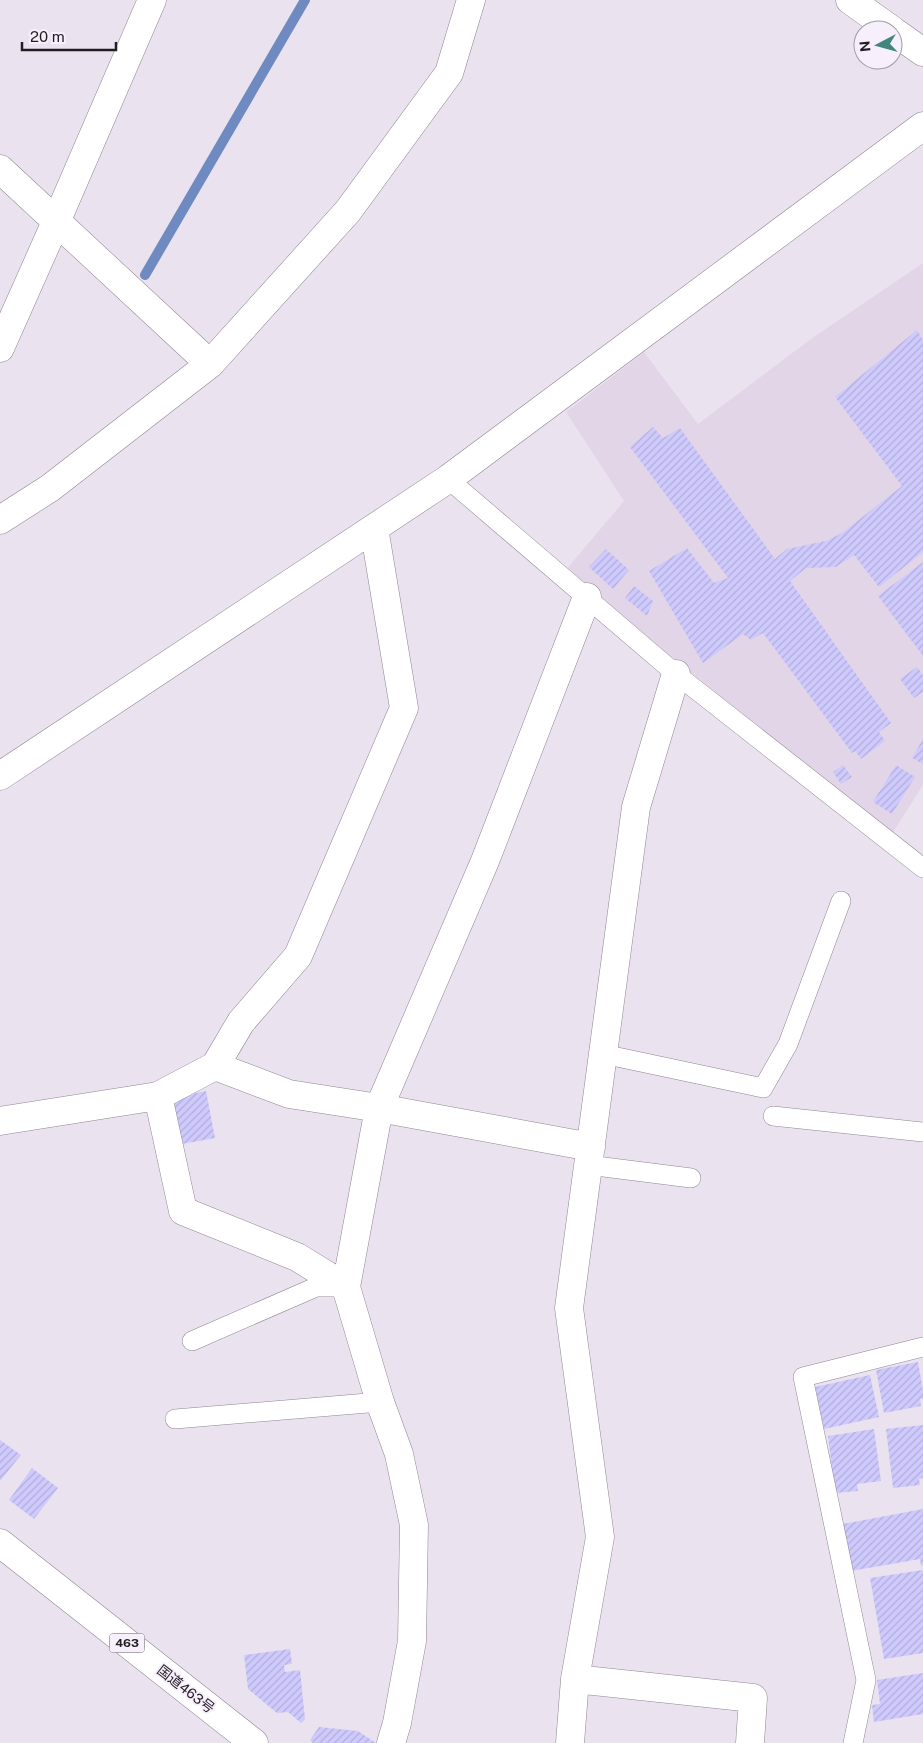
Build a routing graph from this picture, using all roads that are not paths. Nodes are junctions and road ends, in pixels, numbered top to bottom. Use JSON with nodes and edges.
{"nodes":[{"id":1,"x":152,"y":0,"type":"edge"},
{"id":2,"x":471,"y":0,"type":"edge"},
{"id":3,"x":865,"y":4,"type":"edge"},
{"id":4,"x":882,"y":20,"type":"edge"},
{"id":5,"x":903,"y":38,"type":"edge"},
{"id":6,"x":923,"y":52,"type":"edge"},
{"id":7,"x":923,"y":126,"type":"edge"},
{"id":8,"x":1,"y":172,"type":"edge"},
{"id":9,"x":56,"y":222,"type":"junction"},
{"id":10,"x":0,"y":348,"type":"edge"},
{"id":11,"x":210,"y":364,"type":"junction"},
{"id":12,"x":448,"y":480,"type":"junction"},
{"id":13,"x":0,"y":520,"type":"edge"},
{"id":14,"x":374,"y":528,"type":"junction"},
{"id":15,"x":587,"y":597,"type":"junction"},
{"id":16,"x":676,"y":674,"type":"junction"},
{"id":17,"x":0,"y":776,"type":"edge"},
{"id":18,"x":923,"y":868,"type":"edge"},
{"id":19,"x":841,"y":901,"type":"dead end"},
{"id":20,"x":603,"y":1054,"type":"junction"},
{"id":21,"x":215,"y":1066,"type":"junction"},
{"id":22,"x":158,"y":1096,"type":"junction"},
{"id":23,"x":379,"y":1108,"type":"junction"},
{"id":24,"x":773,"y":1116,"type":"dead end"},
{"id":25,"x":0,"y":1121,"type":"edge"},
{"id":26,"x":923,"y":1132,"type":"edge"},
{"id":27,"x":589,"y":1156,"type":"junction"},
{"id":28,"x":691,"y":1178,"type":"dead end"},
{"id":29,"x":346,"y":1287,"type":"junction"},
{"id":30,"x":192,"y":1341,"type":"dead end"},
{"id":31,"x":923,"y":1347,"type":"edge"},
{"id":32,"x":380,"y":1402,"type":"junction"},
{"id":33,"x":175,"y":1419,"type":"dead end"},
{"id":34,"x":0,"y":1543,"type":"edge"},
{"id":35,"x":575,"y":1679,"type":"junction"},
{"id":36,"x":254,"y":1743,"type":"edge"},
{"id":37,"x":391,"y":1743,"type":"edge"},
{"id":38,"x":570,"y":1743,"type":"edge"},
{"id":39,"x":750,"y":1743,"type":"edge"},
{"id":40,"x":853,"y":1743,"type":"edge"}],
"edges":[{"from":1,"to":9,"type":"main road"},
{"from":2,"to":11,"type":"main road"},
{"from":3,"to":4,"type":"main road"},
{"from":5,"to":6,"type":"main road"},
{"from":7,"to":12,"type":"main road"},
{"from":8,"to":9,"type":"main road"},
{"from":9,"to":10,"type":"main road"},
{"from":9,"to":11,"type":"main road"},
{"from":11,"to":13,"type":"main road"},
{"from":12,"to":14,"type":"main road"},
{"from":12,"to":15,"type":"lane"},
{"from":14,"to":17,"type":"main road"},
{"from":14,"to":21,"type":"main road"},
{"from":15,"to":16,"type":"lane"},
{"from":15,"to":23,"type":"main road"},
{"from":16,"to":18,"type":"lane"},
{"from":16,"to":20,"type":"main road"},
{"from":19,"to":20,"type":"lane"},
{"from":20,"to":27,"type":"main road"},
{"from":21,"to":22,"type":"main road"},
{"from":21,"to":23,"type":"main road"},
{"from":22,"to":25,"type":"main road"},
{"from":22,"to":29,"type":"main road"},
{"from":23,"to":27,"type":"main road"},
{"from":23,"to":29,"type":"main road"},
{"from":24,"to":26,"type":"lane"},
{"from":27,"to":28,"type":"lane"},
{"from":27,"to":35,"type":"main road"},
{"from":29,"to":30,"type":"lane"},
{"from":29,"to":32,"type":"main road"},
{"from":31,"to":40,"type":"lane"},
{"from":32,"to":33,"type":"lane"},
{"from":32,"to":37,"type":"main road"},
{"from":34,"to":36,"type":"main road","name":"国道463号","number":"463"},
{"from":35,"to":38,"type":"main road"},
{"from":35,"to":39,"type":"main road"}]}
